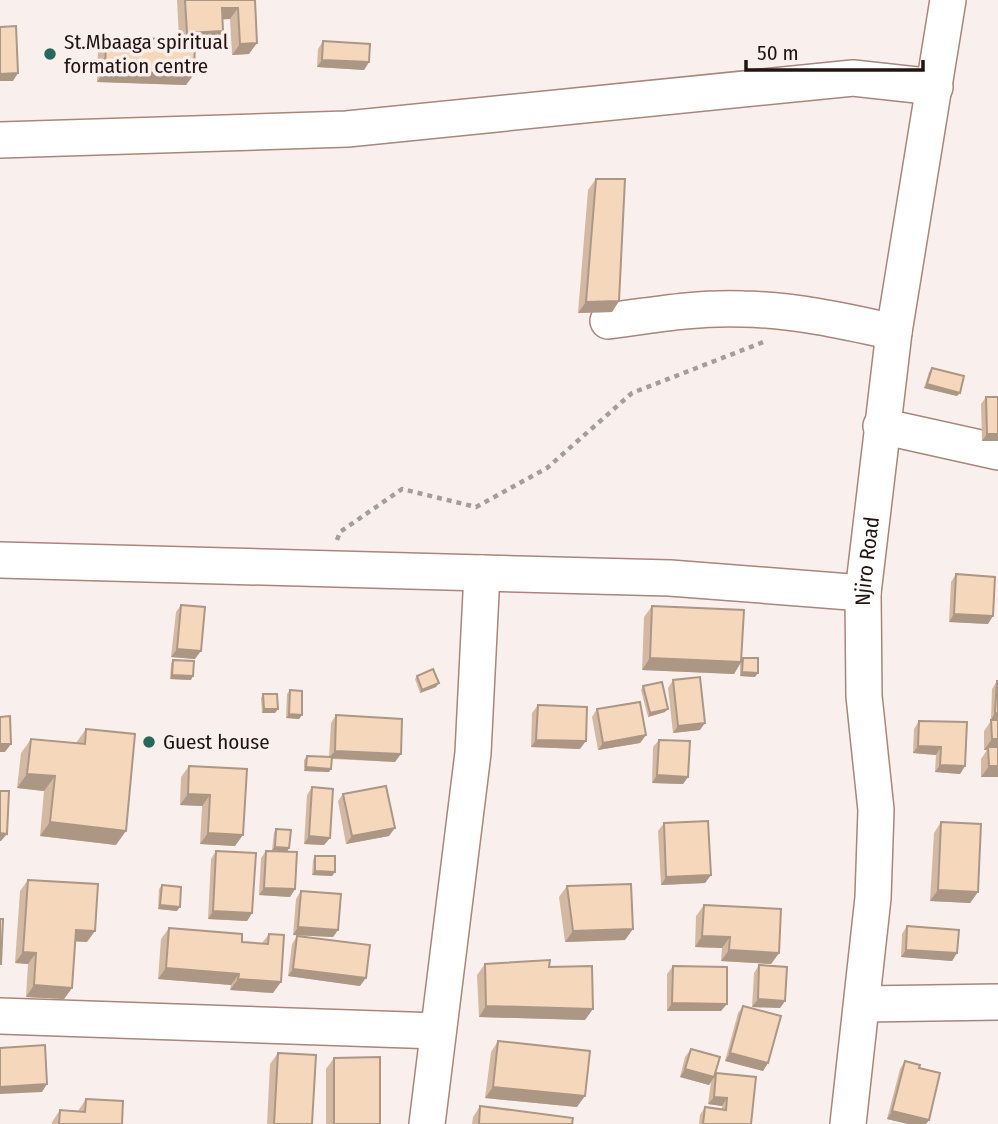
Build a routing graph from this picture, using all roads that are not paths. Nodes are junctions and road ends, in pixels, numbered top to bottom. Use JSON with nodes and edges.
{"nodes":[{"id":1,"x":948,"y":0,"type":"edge"},
{"id":2,"x":935,"y":87,"type":"junction"},
{"id":3,"x":0,"y":140,"type":"edge"},
{"id":4,"x":608,"y":321,"type":"edge"},
{"id":5,"x":894,"y":332,"type":"junction"},
{"id":6,"x":881,"y":426,"type":"junction"},
{"id":7,"x":998,"y":452,"type":"edge"},
{"id":8,"x":0,"y":560,"type":"edge"},
{"id":9,"x":482,"y":573,"type":"junction"},
{"id":10,"x":863,"y":593,"type":"junction"},
{"id":11,"x":998,"y":1002,"type":"edge"},
{"id":12,"x":864,"y":1004,"type":"junction"},
{"id":13,"x":0,"y":1016,"type":"edge"},
{"id":14,"x":438,"y":1031,"type":"junction"},
{"id":15,"x":427,"y":1124,"type":"edge"},
{"id":16,"x":848,"y":1124,"type":"edge"}],
"edges":[{"from":1,"to":2,"type":"street","name":"Njiro Road"},
{"from":2,"to":3,"type":"street"},
{"from":2,"to":5,"type":"street","name":"Njiro Road"},
{"from":4,"to":5,"type":"street"},
{"from":5,"to":6,"type":"street","name":"Njiro Road"},
{"from":6,"to":7,"type":"street"},
{"from":6,"to":10,"type":"street","name":"Njiro Road"},
{"from":8,"to":9,"type":"street"},
{"from":9,"to":10,"type":"street"},
{"from":9,"to":14,"type":"street"},
{"from":10,"to":12,"type":"street","name":"Njiro Road"},
{"from":11,"to":12,"type":"street"},
{"from":12,"to":16,"type":"street","name":"Njiro Road"},
{"from":13,"to":14,"type":"street"},
{"from":14,"to":15,"type":"street"}]}
